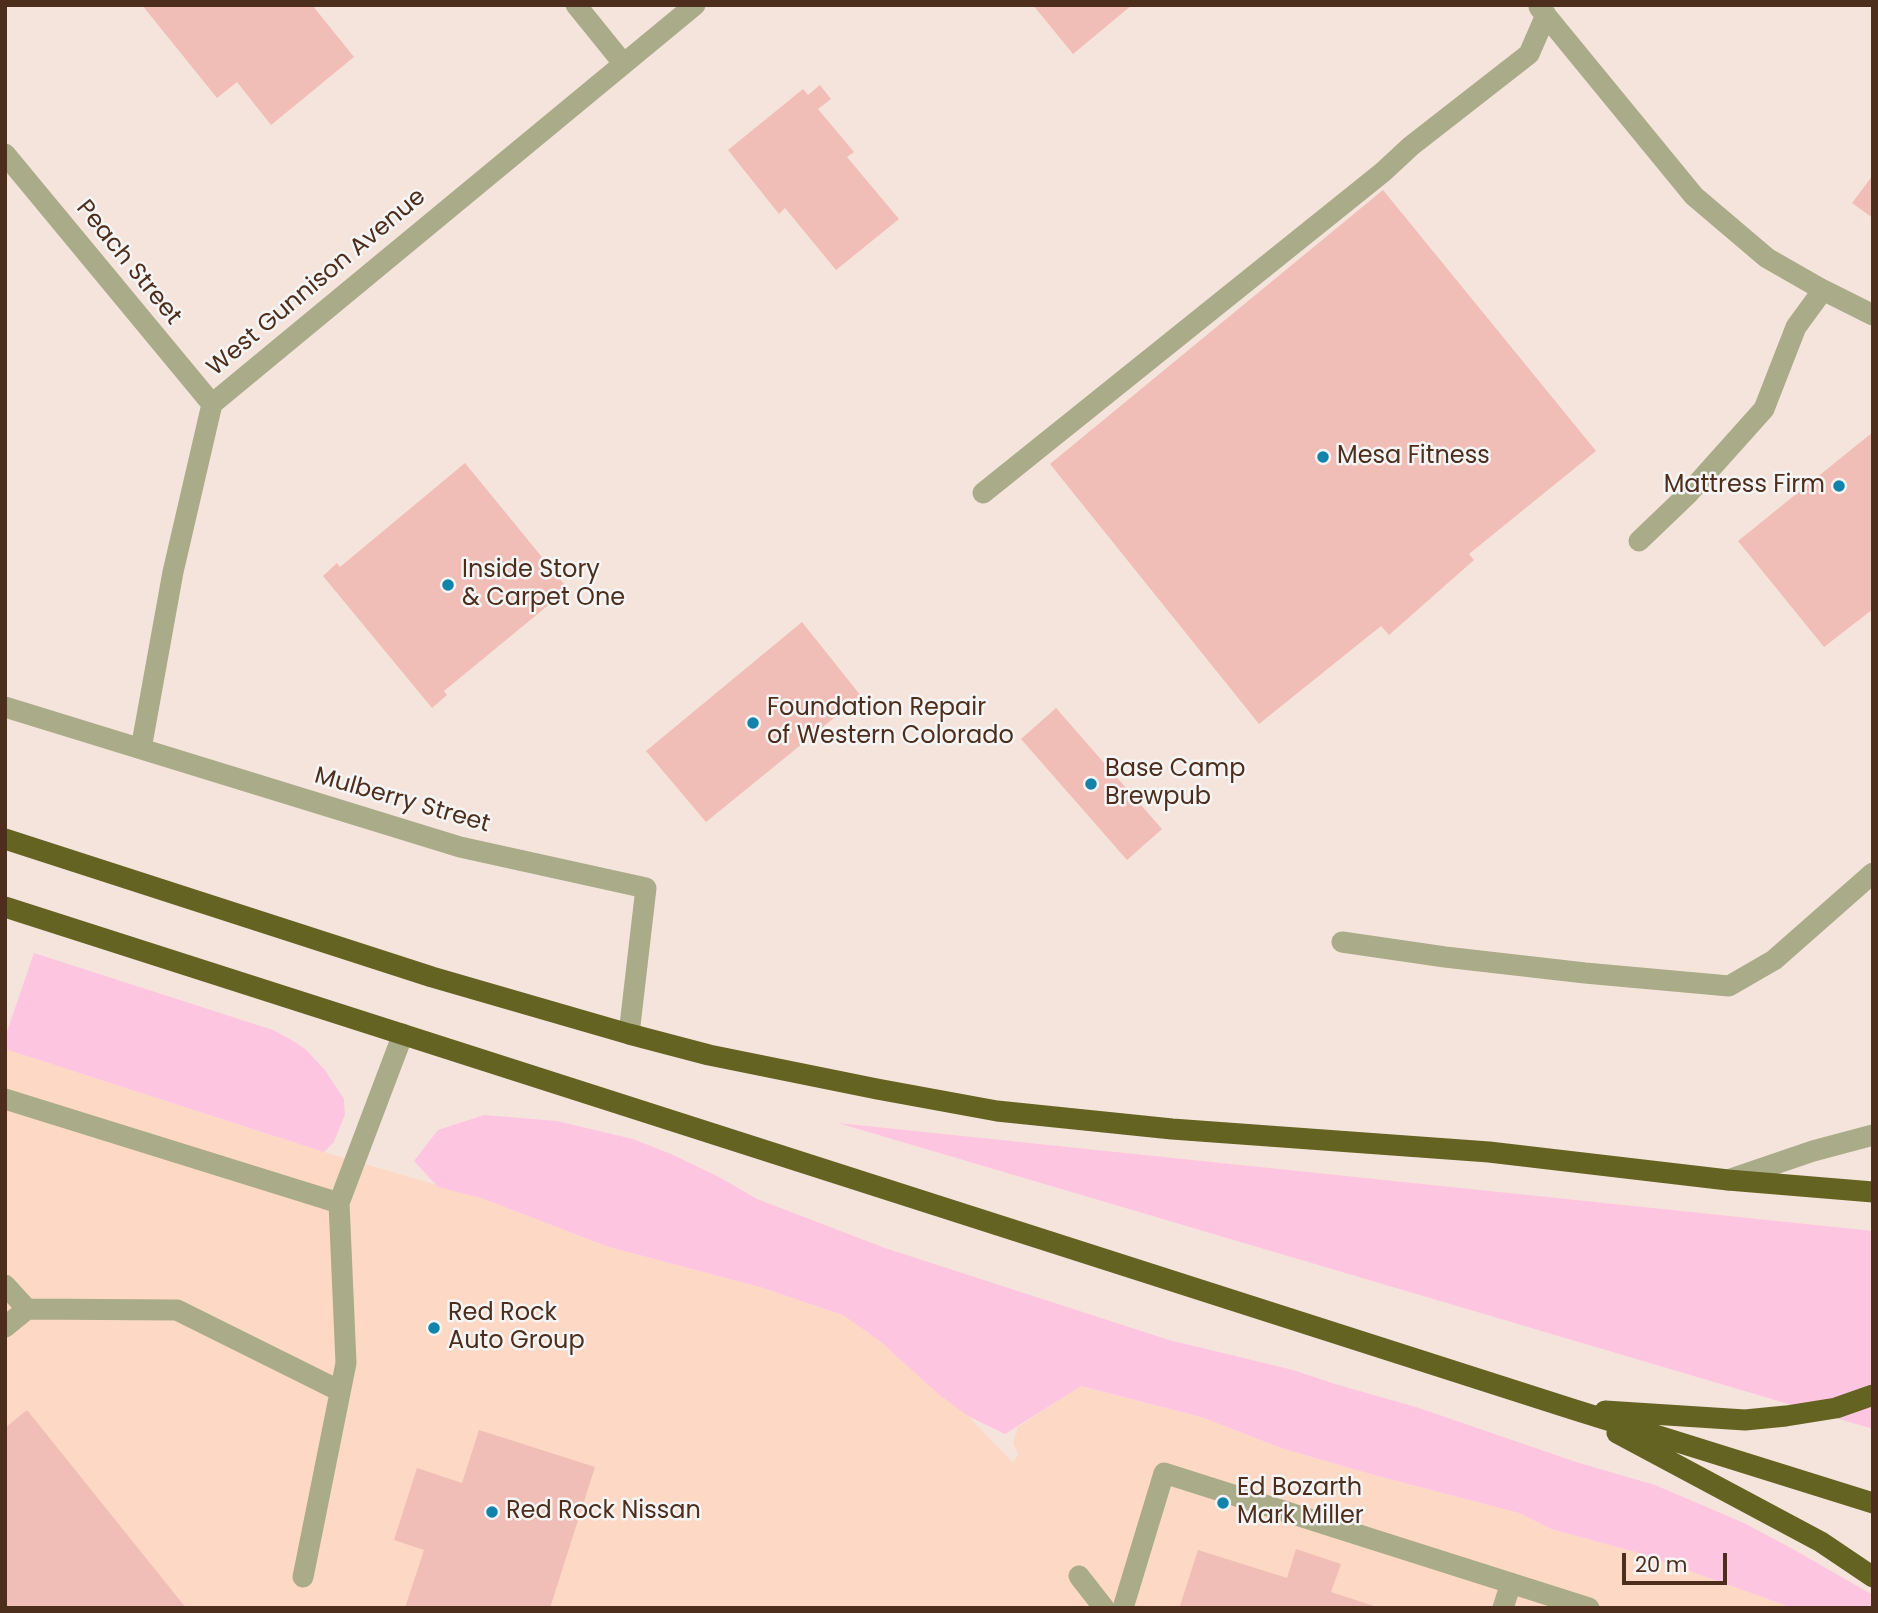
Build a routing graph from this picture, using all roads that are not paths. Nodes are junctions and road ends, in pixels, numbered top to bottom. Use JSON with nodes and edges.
{"nodes":[{"id":1,"x":576,"y":5,"type":"edge"},
{"id":2,"x":695,"y":5,"type":"edge"},
{"id":3,"x":1542,"y":10,"type":"edge"},
{"id":4,"x":623,"y":63,"type":"junction"},
{"id":5,"x":5,"y":154,"type":"edge"},
{"id":6,"x":1823,"y":290,"type":"junction"},
{"id":7,"x":1873,"y":315,"type":"edge"},
{"id":8,"x":212,"y":404,"type":"junction"},
{"id":9,"x":983,"y":492,"type":"dead end"},
{"id":10,"x":1639,"y":541,"type":"dead end"},
{"id":11,"x":5,"y":707,"type":"edge"},
{"id":12,"x":141,"y":749,"type":"junction"},
{"id":13,"x":5,"y":839,"type":"edge"},
{"id":14,"x":1873,"y":873,"type":"edge"},
{"id":15,"x":5,"y":907,"type":"edge"},
{"id":16,"x":1342,"y":942,"type":"dead end"},
{"id":17,"x":403,"y":1034,"type":"junction"},
{"id":18,"x":629,"y":1034,"type":"junction"},
{"id":19,"x":5,"y":1099,"type":"edge"},
{"id":20,"x":1873,"y":1135,"type":"edge"},
{"id":21,"x":1728,"y":1181,"type":"junction"},
{"id":22,"x":1873,"y":1192,"type":"edge"},
{"id":23,"x":339,"y":1203,"type":"junction"},
{"id":24,"x":5,"y":1284,"type":"edge"},
{"id":25,"x":27,"y":1309,"type":"junction"},
{"id":26,"x":5,"y":1327,"type":"edge"},
{"id":27,"x":340,"y":1391,"type":"junction"},
{"id":28,"x":1873,"y":1395,"type":"edge"},
{"id":29,"x":1572,"y":1409,"type":"junction"},
{"id":30,"x":1873,"y":1503,"type":"edge"},
{"id":31,"x":1079,"y":1576,"type":"dead end"},
{"id":32,"x":303,"y":1577,"type":"dead end"},
{"id":33,"x":1873,"y":1577,"type":"edge"},
{"id":34,"x":1511,"y":1583,"type":"junction"},
{"id":35,"x":1104,"y":1608,"type":"edge"},
{"id":36,"x":1123,"y":1608,"type":"edge"},
{"id":37,"x":1503,"y":1608,"type":"edge"},
{"id":38,"x":1588,"y":1608,"type":"edge"}],
"edges":[{"from":1,"to":4,"type":"street"},
{"from":2,"to":4,"type":"street","name":"West Gunnison Avenue"},
{"from":3,"to":6,"type":"street"},
{"from":3,"to":9,"type":"street"},
{"from":4,"to":8,"type":"street","name":"West Gunnison Avenue"},
{"from":5,"to":8,"type":"street","name":"Peach Street"},
{"from":6,"to":7,"type":"street"},
{"from":6,"to":10,"type":"street"},
{"from":8,"to":12,"type":"street","name":"West Gunnison Avenue"},
{"from":11,"to":12,"type":"street","name":"Mulberry Street"},
{"from":12,"to":18,"type":"street","name":"Mulberry Street"},
{"from":13,"to":18,"type":"highway"},
{"from":14,"to":16,"type":"street"},
{"from":15,"to":17,"type":"highway"},
{"from":17,"to":23,"type":"street"},
{"from":17,"to":29,"type":"highway"},
{"from":18,"to":21,"type":"highway"},
{"from":19,"to":23,"type":"street"},
{"from":20,"to":21,"type":"street"},
{"from":21,"to":22,"type":"highway"},
{"from":23,"to":27,"type":"street"},
{"from":24,"to":25,"type":"street"},
{"from":25,"to":26,"type":"street"},
{"from":25,"to":27,"type":"street"},
{"from":27,"to":32,"type":"street"},
{"from":28,"to":29,"type":"highway"},
{"from":29,"to":30,"type":"highway"},
{"from":29,"to":33,"type":"highway"},
{"from":31,"to":35,"type":"street"},
{"from":34,"to":36,"type":"street"},
{"from":34,"to":37,"type":"street"},
{"from":34,"to":38,"type":"street"}]}
